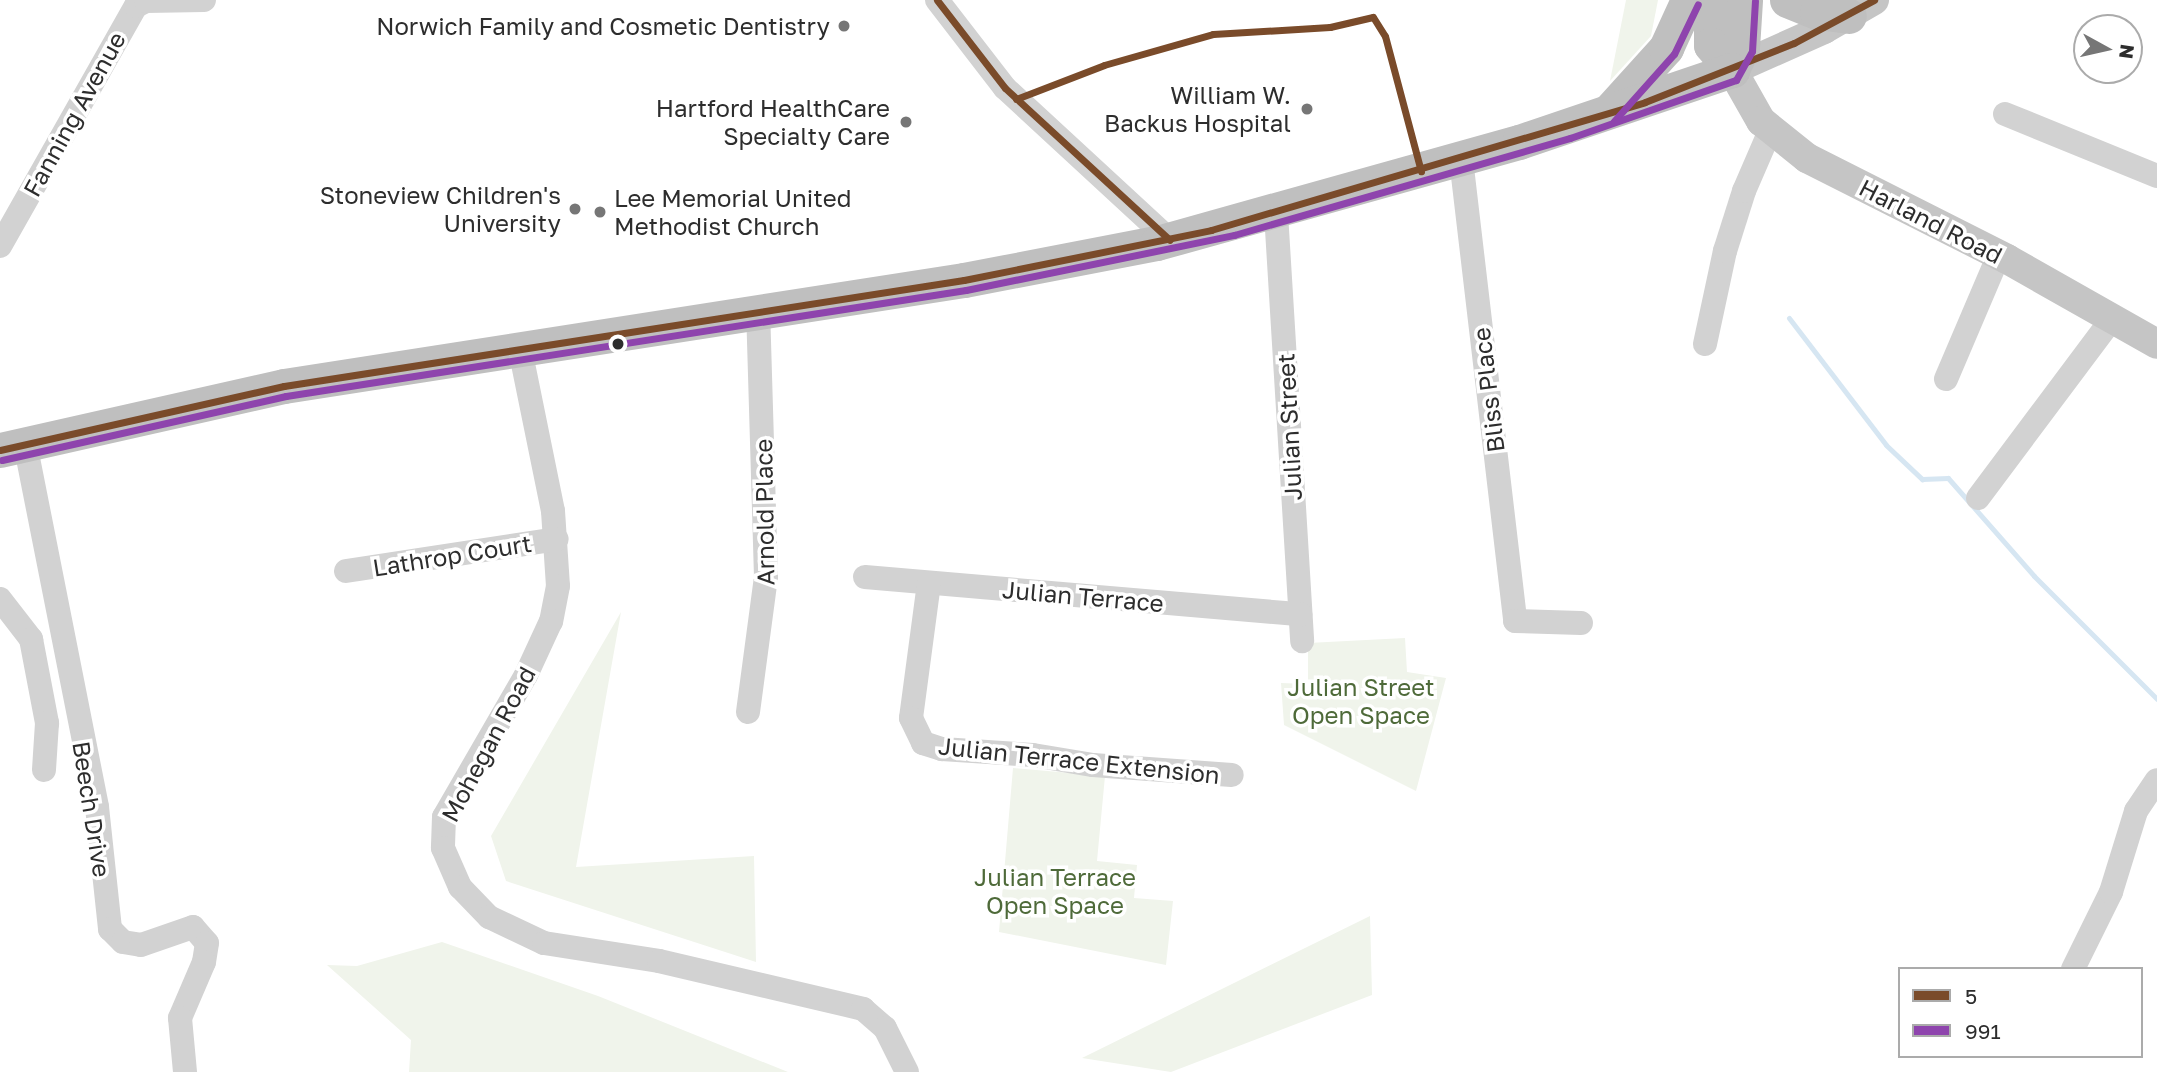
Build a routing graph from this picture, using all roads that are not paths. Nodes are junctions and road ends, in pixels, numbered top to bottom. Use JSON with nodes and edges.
{"nodes":[{"id":1,"x":204,"y":0,"type":"edge"},
{"id":2,"x":937,"y":0,"type":"edge"},
{"id":3,"x":1688,"y":0,"type":"edge"},
{"id":4,"x":1711,"y":0,"type":"edge"},
{"id":5,"x":1745,"y":0,"type":"edge"},
{"id":6,"x":1787,"y":0,"type":"edge"},
{"id":7,"x":127,"y":3,"type":"edge"},
{"id":8,"x":1861,"y":8,"type":"edge"},
{"id":9,"x":1732,"y":70,"type":"junction"},
{"id":10,"x":2005,"y":114,"type":"dead end"},
{"id":11,"x":1604,"y":116,"type":"junction"},
{"id":12,"x":1770,"y":131,"type":"junction"},
{"id":13,"x":1461,"y":159,"type":"junction"},
{"id":14,"x":2157,"y":176,"type":"edge"},
{"id":15,"x":1276,"y":213,"type":"junction"},
{"id":16,"x":7,"y":216,"type":"edge"},
{"id":17,"x":1170,"y":240,"type":"junction"},
{"id":18,"x":0,"y":246,"type":"edge"},
{"id":19,"x":1999,"y":255,"type":"junction"},
{"id":20,"x":758,"y":312,"type":"junction"},
{"id":21,"x":2111,"y":320,"type":"junction"},
{"id":22,"x":1705,"y":344,"type":"dead end"},
{"id":23,"x":2157,"y":344,"type":"edge"},
{"id":24,"x":520,"y":349,"type":"junction"},
{"id":25,"x":1946,"y":379,"type":"dead end"},
{"id":26,"x":12,"y":447,"type":"edge"},
{"id":27,"x":1978,"y":498,"type":"dead end"},
{"id":28,"x":557,"y":539,"type":"junction"},
{"id":29,"x":346,"y":571,"type":"dead end"},
{"id":30,"x":865,"y":577,"type":"dead end"},
{"id":31,"x":929,"y":583,"type":"junction"},
{"id":32,"x":0,"y":599,"type":"edge"},
{"id":33,"x":1300,"y":614,"type":"junction"},
{"id":34,"x":1581,"y":623,"type":"dead end"},
{"id":35,"x":1302,"y":641,"type":"dead end"},
{"id":36,"x":748,"y":712,"type":"dead end"},
{"id":37,"x":44,"y":770,"type":"dead end"},
{"id":38,"x":1232,"y":775,"type":"dead end"},
{"id":39,"x":2157,"y":780,"type":"edge"},
{"id":40,"x":2074,"y":967,"type":"edge"},
{"id":41,"x":185,"y":1072,"type":"edge"},
{"id":42,"x":907,"y":1072,"type":"edge"}],
"edges":[{"from":1,"to":7,"type":"street","name":"Fanning Avenue"},
{"from":2,"to":17,"type":"street"},
{"from":3,"to":11,"type":"highway"},
{"from":4,"to":9,"type":"highway"},
{"from":5,"to":9,"type":"highway"},
{"from":6,"to":8,"type":"highway"},
{"from":7,"to":16,"type":"street","name":"Fanning Avenue"},
{"from":8,"to":9,"type":"main road"},
{"from":9,"to":11,"type":"highway"},
{"from":9,"to":12,"type":"main road","name":"Harland Road"},
{"from":10,"to":14,"type":"street"},
{"from":11,"to":13,"type":"highway"},
{"from":12,"to":19,"type":"main road","name":"Harland Road"},
{"from":12,"to":22,"type":"street"},
{"from":13,"to":15,"type":"highway"},
{"from":13,"to":34,"type":"street","name":"Bliss Place"},
{"from":15,"to":17,"type":"highway"},
{"from":15,"to":33,"type":"street","name":"Julian Street"},
{"from":16,"to":18,"type":"street","name":"Fanning Avenue"},
{"from":17,"to":20,"type":"highway"},
{"from":19,"to":21,"type":"main road","name":"Harland Road"},
{"from":19,"to":25,"type":"street"},
{"from":20,"to":24,"type":"highway"},
{"from":20,"to":36,"type":"street","name":"Arnold Place"},
{"from":21,"to":23,"type":"main road","name":"Harland Road"},
{"from":21,"to":27,"type":"street"},
{"from":24,"to":26,"type":"highway"},
{"from":24,"to":28,"type":"street","name":"Mohegan Road"},
{"from":26,"to":41,"type":"street","name":"Beech Drive"},
{"from":28,"to":29,"type":"street","name":"Lathrop Court"},
{"from":28,"to":42,"type":"street","name":"Mohegan Road"},
{"from":30,"to":31,"type":"street","name":"Julian Terrace"},
{"from":31,"to":33,"type":"street","name":"Julian Terrace"},
{"from":31,"to":38,"type":"street","name":"Julian Terrace Extension"},
{"from":32,"to":37,"type":"street"},
{"from":33,"to":35,"type":"street","name":"Julian Street"},
{"from":39,"to":40,"type":"street"}]}
